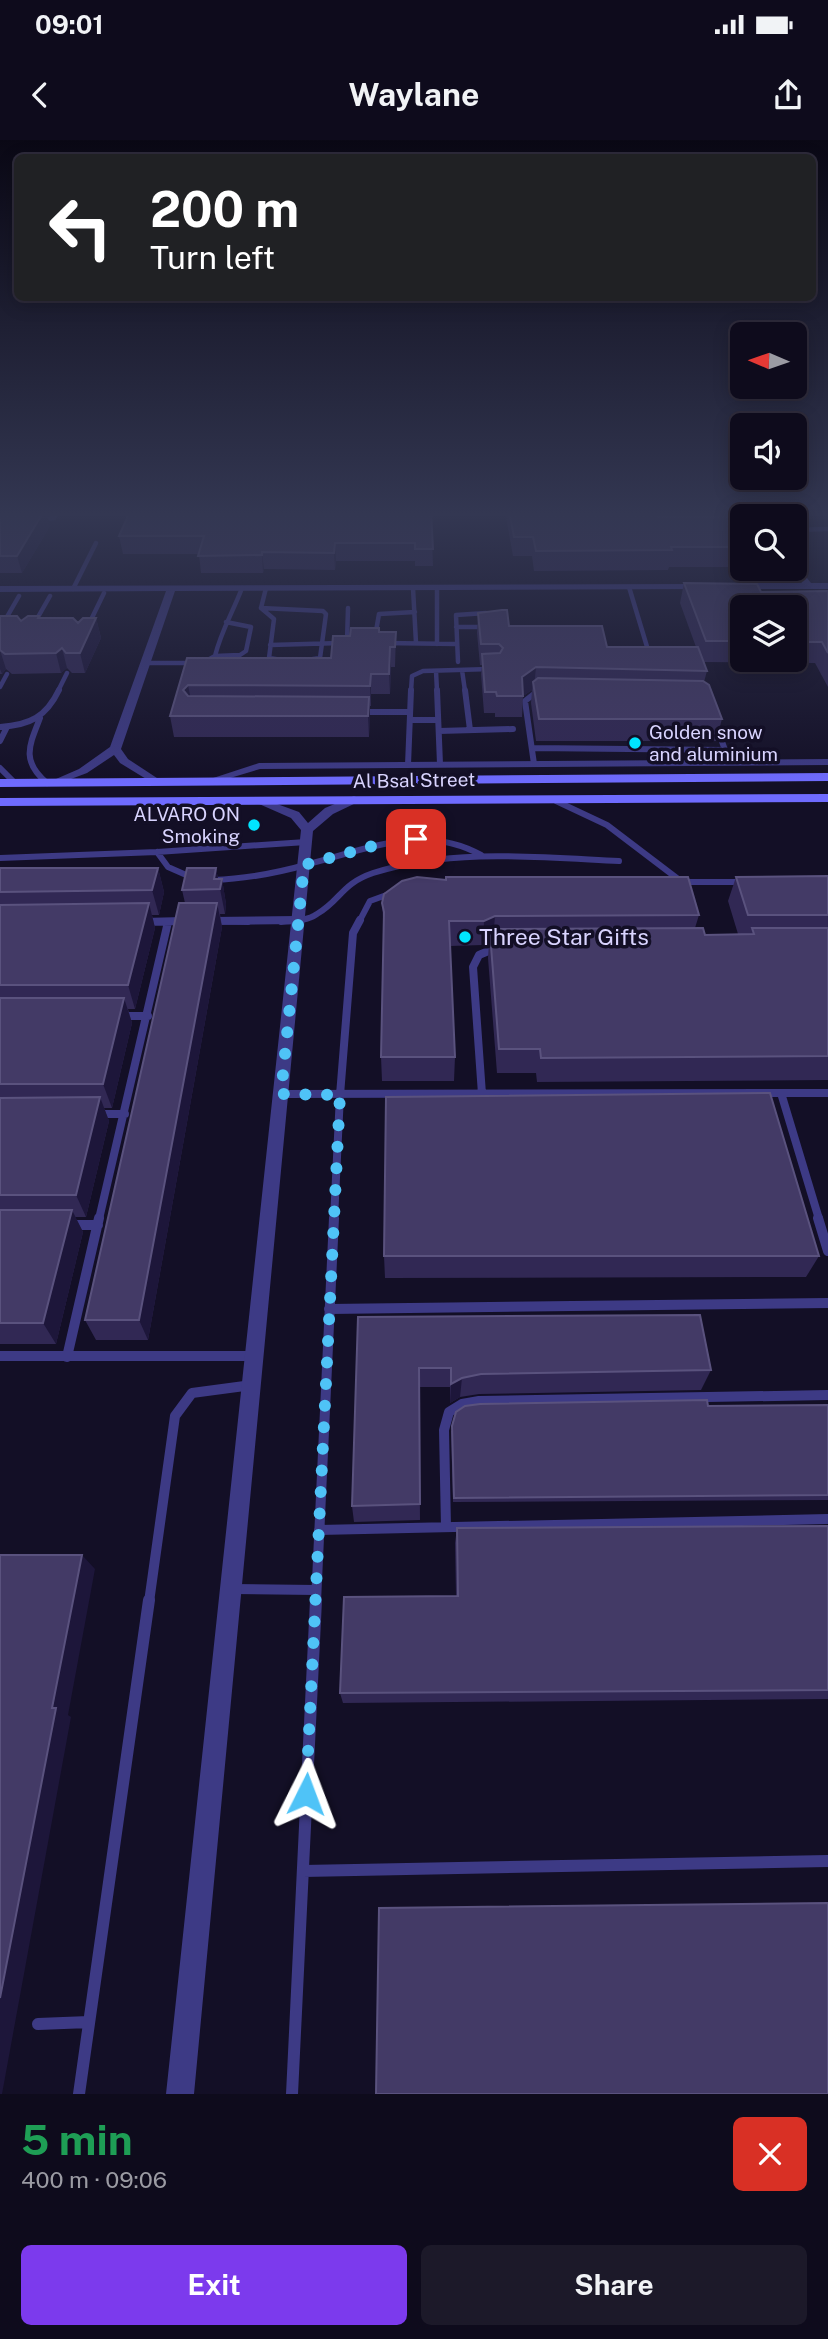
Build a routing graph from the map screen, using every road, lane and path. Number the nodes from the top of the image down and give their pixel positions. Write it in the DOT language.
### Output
graph roads {
  1 [pos="15,602"];
  2 [pos="46,602"];
  3 [pos="100,602"];
  4 [pos="166,602"];
  5 [pos="238,602"];
  6 [pos="263,602"];
  7 [pos="414,602"];
  8 [pos="437,602"];
  9 [pos="634,602"];
  10 [pos="261,608"];
  11 [pos="348,608"];
  12 [pos="415,612"];
  13 [pos="486,613"];
  14 [pos="15,622"];
  15 [pos="25,622"];
  16 [pos="35,622"];
  17 [pos="49,622"];
  18 [pos="76,622"];
  19 [pos="90,622"];
  20 [pos="226,622"];
  21 [pos="2,623"];
  22 [pos="456,627"];
  23 [pos="497,627"];
  24 [pos="0,629"];
  25 [pos="32,629"];
  26 [pos="86,630"];
  27 [pos="347,642"];
  28 [pos="355,642"];
  29 [pos="365,642"];
  30 [pos="375,643"];
  31 [pos="416,643"];
  32 [pos="322,644"];
  33 [pos="437,644"];
  34 [pos="457,644"];
  35 [pos="270,645"];
  36 [pos="648,650"];
  37 [pos="215,656"];
  38 [pos="458,662"];
  39 [pos="145,663"];
  40 [pos="497,669"];
  41 [pos="462,670"];
  42 [pos="436,671"];
  43 [pos="67,673"];
  44 [pos="7,674"];
  45 [pos="0,687"];
  46 [pos="548,694"];
  47 [pos="355,712"];
  48 [pos="410,712"];
  49 [pos="713,715"];
  50 [pos="40,719"];
  51 [pos="410,720"];
  52 [pos="438,720"];
  53 [pos="3,727"];
  54 [pos="513,729"];
  55 [pos="470,730"];
  56 [pos="439,731"];
  57 [pos="0,741"];
  58 [pos="532,748"];
  59 [pos="115,750"];
  60 [pos="725,750"];
  61 [pos="744,762"];
  62 [pos="828,762"];
  63 [pos="440,764"];
  64 [pos="534,764"];
  65 [pos="408,765"];
  66 [pos="0,768"];
  67 [pos="828,778"];
  68 [pos="210,781"];
  69 [pos="156,782"];
  70 [pos="0,783"];
  71 [pos="15,783"];
  72 [pos="51,783"];
  73 [pos="543,798"];
  74 [pos="828,798"];
  75 [pos="354,800"];
  76 [pos="258,801"];
  77 [pos="0,802"];
  78 [pos="307,836"];
  79 [pos="157,852"];
  80 [pos="481,855"];
  81 [pos="0,858"];
  82 [pos="619,861"];
  83 [pos="304,865"];
  84 [pos="669,882"];
  85 [pos="682,882"];
  86 [pos="748,882"];
  87 [pos="405,887"];
  88 [pos="194,921"];
  89 [pos="207,921"];
  90 [pos="299,921"];
  91 [pos="130,922"];
  92 [pos="168,922"];
  93 [pos="507,947"];
  94 [pos="111,1016"];
  95 [pos="148,1016"];
  96 [pos="781,1093"];
  97 [pos="828,1093"];
  98 [pos="281,1094"];
  99 [pos="482,1094"];
  100 [pos="340,1095"];
  101 [pos="83,1114"];
  102 [pos="125,1114"];
  103 [pos="61,1225"];
  104 [pos="98,1225"];
  105 [pos="828,1251"];
  106 [pos="828,1303"];
  107 [pos="330,1309"];
  108 [pos="0,1356"];
  109 [pos="255,1356"];
  110 [pos="67,1357"];
  111 [pos="252,1385"];
  112 [pos="828,1395"];
  113 [pos="828,1519"];
  114 [pos="446,1527"];
  115 [pos="319,1530"];
  116 [pos="233,1589"];
  117 [pos="316,1590"];
  118 [pos="828,1861"];
  119 [pos="303,1871"];
  120 [pos="89,2022"];
  121 [pos="38,2024"];
  122 [pos="79,2094"];
  123 [pos="180,2094"];
  124 [pos="292,2094"];
  1 -- 21 [label="lane"];
  2 -- 16 [label="lane"];
  3 -- 19 [label="lane"];
  4 -- 39 [label="street"];
  5 -- 20 [label="lane"];
  6 -- 10 [label="lane"];
  7 -- 12 [label="lane"];
  8 -- 33 [label="lane"];
  9 -- 36 [label="lane"];
  10 -- 32 [label="lane"];
  10 -- 35 [label="lane"];
  11 -- 27 [label="lane"];
  12 -- 30 [label="lane"];
  12 -- 31 [label="lane"];
  13 -- 22 [label="lane"];
  14 -- 21 [label="lane"];
  15 -- 16 [label="lane"];
  16 -- 17 [label="lane"];
  16 -- 25 [label="lane"];
  18 -- 19 [label="lane"];
  19 -- 26 [label="lane"];
  20 -- 37 [label="lane"];
  20 -- 37 [label="lane"];
  21 -- 24 [label="lane"];
  22 -- 23 [label="lane"];
  22 -- 34 [label="lane"];
  27 -- 28 [label="lane"];
  27 -- 32 [label="lane"];
  29 -- 30 [label="lane"];
  30 -- 31 [label="lane"];
  31 -- 33 [label="lane"];
  32 -- 35 [label="lane"];
  32 -- 35 [label="lane"];
  33 -- 34 [label="lane"];
  34 -- 38 [label="lane"];
  37 -- 39 [label="lane"];
  39 -- 59 [label="street"];
  40 -- 41 [label="lane"];
  41 -- 42 [label="lane"];
  41 -- 55 [label="lane"];
  42 -- 48 [label="lane"];
  42 -- 52 [label="lane"];
  43 -- 50 [label="lane"];
  44 -- 45 [label="lane"];
  46 -- 58 [label="lane"];
  47 -- 48 [label="lane"];
  48 -- 51 [label="lane"];
  49 -- 60 [label="lane"];
  50 -- 53 [label="lane"];
  50 -- 72 [label="lane"];
  51 -- 52 [label="lane"];
  51 -- 65 [label="lane"];
  52 -- 56 [label="lane"];
  53 -- 57 [label="lane"];
  54 -- 55 [label="lane"];
  55 -- 56 [label="lane"];
  56 -- 63 [label="lane"];
  58 -- 60 [label="lane"];
  58 -- 64 [label="lane"];
  59 -- 69 [label="street"];
  59 -- 72 [label="street"];
  60 -- 61 [label="lane"];
  61 -- 62 [label="street"];
  61 -- 64 [label="street"];
  63 -- 64 [label="street"];
  63 -- 65 [label="street"];
  65 -- 68 [label="street"];
  66 -- 71 [label="lane"];
  67 -- 68 [label="street, Al Bsal Street"];
  68 -- 69 [label="street, Al Bsal Street"];
  69 -- 72 [label="street, Al Bsal Street"];
  70 -- 71 [label="street, Al Bsal Street"];
  71 -- 72 [label="street, Al Bsal Street"];
  73 -- 74 [label="street, Al Bsal Street"];
  73 -- 75 [label="street, Al Bsal Street"];
  73 -- 85 [label="lane"];
  75 -- 76 [label="street, Al Bsal Street"];
  75 -- 78 [label="street"];
  76 -- 77 [label="street, Al Bsal Street"];
  76 -- 78 [label="street"];
  78 -- 79 [label="lane"];
  78 -- 83 [label="street"];
  79 -- 81 [label="lane"];
  79 -- 83 [label="lane"];
  80 -- 82 [label="lane"];
  80 -- 83 [label="lane"];
  80 -- 90 [label="lane"];
  83 -- 90 [label="street"];
  84 -- 85 [label="lane"];
  85 -- 86 [label="lane"];
  87 -- 100 [label="lane"];
  88 -- 92 [label="lane"];
  89 -- 90 [label="lane"];
  90 -- 98 [label="street"];
  91 -- 92 [label="lane"];
  92 -- 95 [label="lane"];
  93 -- 99 [label="lane"];
  94 -- 95 [label="lane"];
  95 -- 102 [label="lane"];
  96 -- 97 [label="lane"];
  96 -- 99 [label="lane"];
  96 -- 105 [label="lane"];
  98 -- 100 [label="lane"];
  98 -- 109 [label="street"];
  99 -- 100 [label="lane"];
  100 -- 107 [label="lane"];
  101 -- 102 [label="lane"];
  102 -- 104 [label="lane"];
  103 -- 104 [label="lane"];
  104 -- 110 [label="lane"];
  106 -- 107 [label="lane"];
  107 -- 115 [label="lane"];
  108 -- 110 [label="lane"];
  109 -- 110 [label="lane"];
  109 -- 111 [label="street"];
  111 -- 116 [label="street"];
  111 -- 120 [label="lane"];
  112 -- 114 [label="lane"];
  113 -- 114 [label="lane"];
  114 -- 115 [label="lane"];
  115 -- 117 [label="lane"];
  116 -- 117 [label="lane"];
  116 -- 123 [label="street"];
  117 -- 119 [label="lane"];
  118 -- 119 [label="lane"];
  119 -- 124 [label="lane"];
  120 -- 121 [label="lane"];
  120 -- 122 [label="lane"];
}
